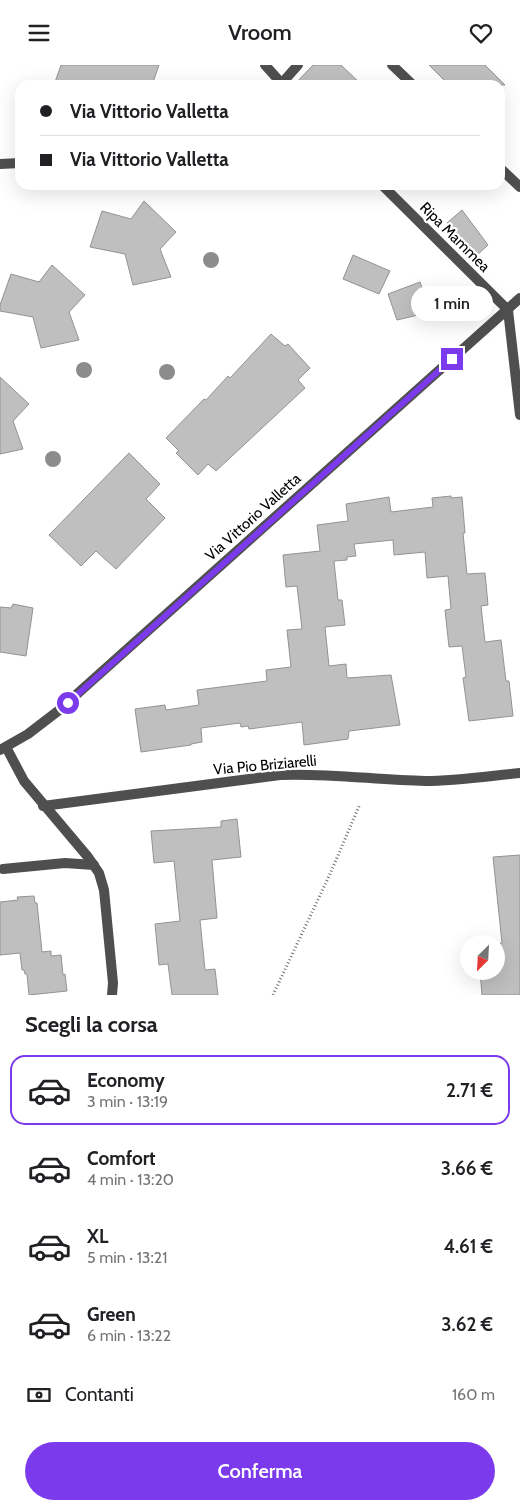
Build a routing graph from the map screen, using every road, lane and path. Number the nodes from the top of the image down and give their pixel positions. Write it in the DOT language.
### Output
graph roads {
  1 [pos="265,65"];
  2 [pos="298,65"];
  3 [pos="392,65"];
  4 [pos="278,80"];
  5 [pos="285,80"];
  6 [pos="408,80"];
  7 [pos="15,163"];
  8 [pos="0,164"];
  9 [pos="505,173"];
  10 [pos="520,187"];
  11 [pos="387,190"];
  12 [pos="520,298"];
  13 [pos="508,310"];
  14 [pos="520,415"];
  15 [pos="3,749"];
  16 [pos="520,773"];
  17 [pos="360,804"];
  18 [pos="43,806"];
  19 [pos="94,865"];
  20 [pos="3,869"];
  21 [pos="112,995"];
  22 [pos="273,995"];
  1 -- 4 [label="street"];
  2 -- 5 [label="street"];
  3 -- 6 [label="street"];
  7 -- 8 [label="street"];
  9 -- 10 [label="street"];
  11 -- 13 [label="street, Ripa Mammea"];
  12 -- 13 [label="street, Via Vittorio Valletta"];
  13 -- 14 [label="street"];
  13 -- 15 [label="street, Via Vittorio Valletta"];
  15 -- 18 [label="street"];
  16 -- 18 [label="street, Via Pio Briziarelli"];
  17 -- 22 [label="path"];
  18 -- 19 [label="street"];
  19 -- 20 [label="street"];
  19 -- 21 [label="street"];
}
